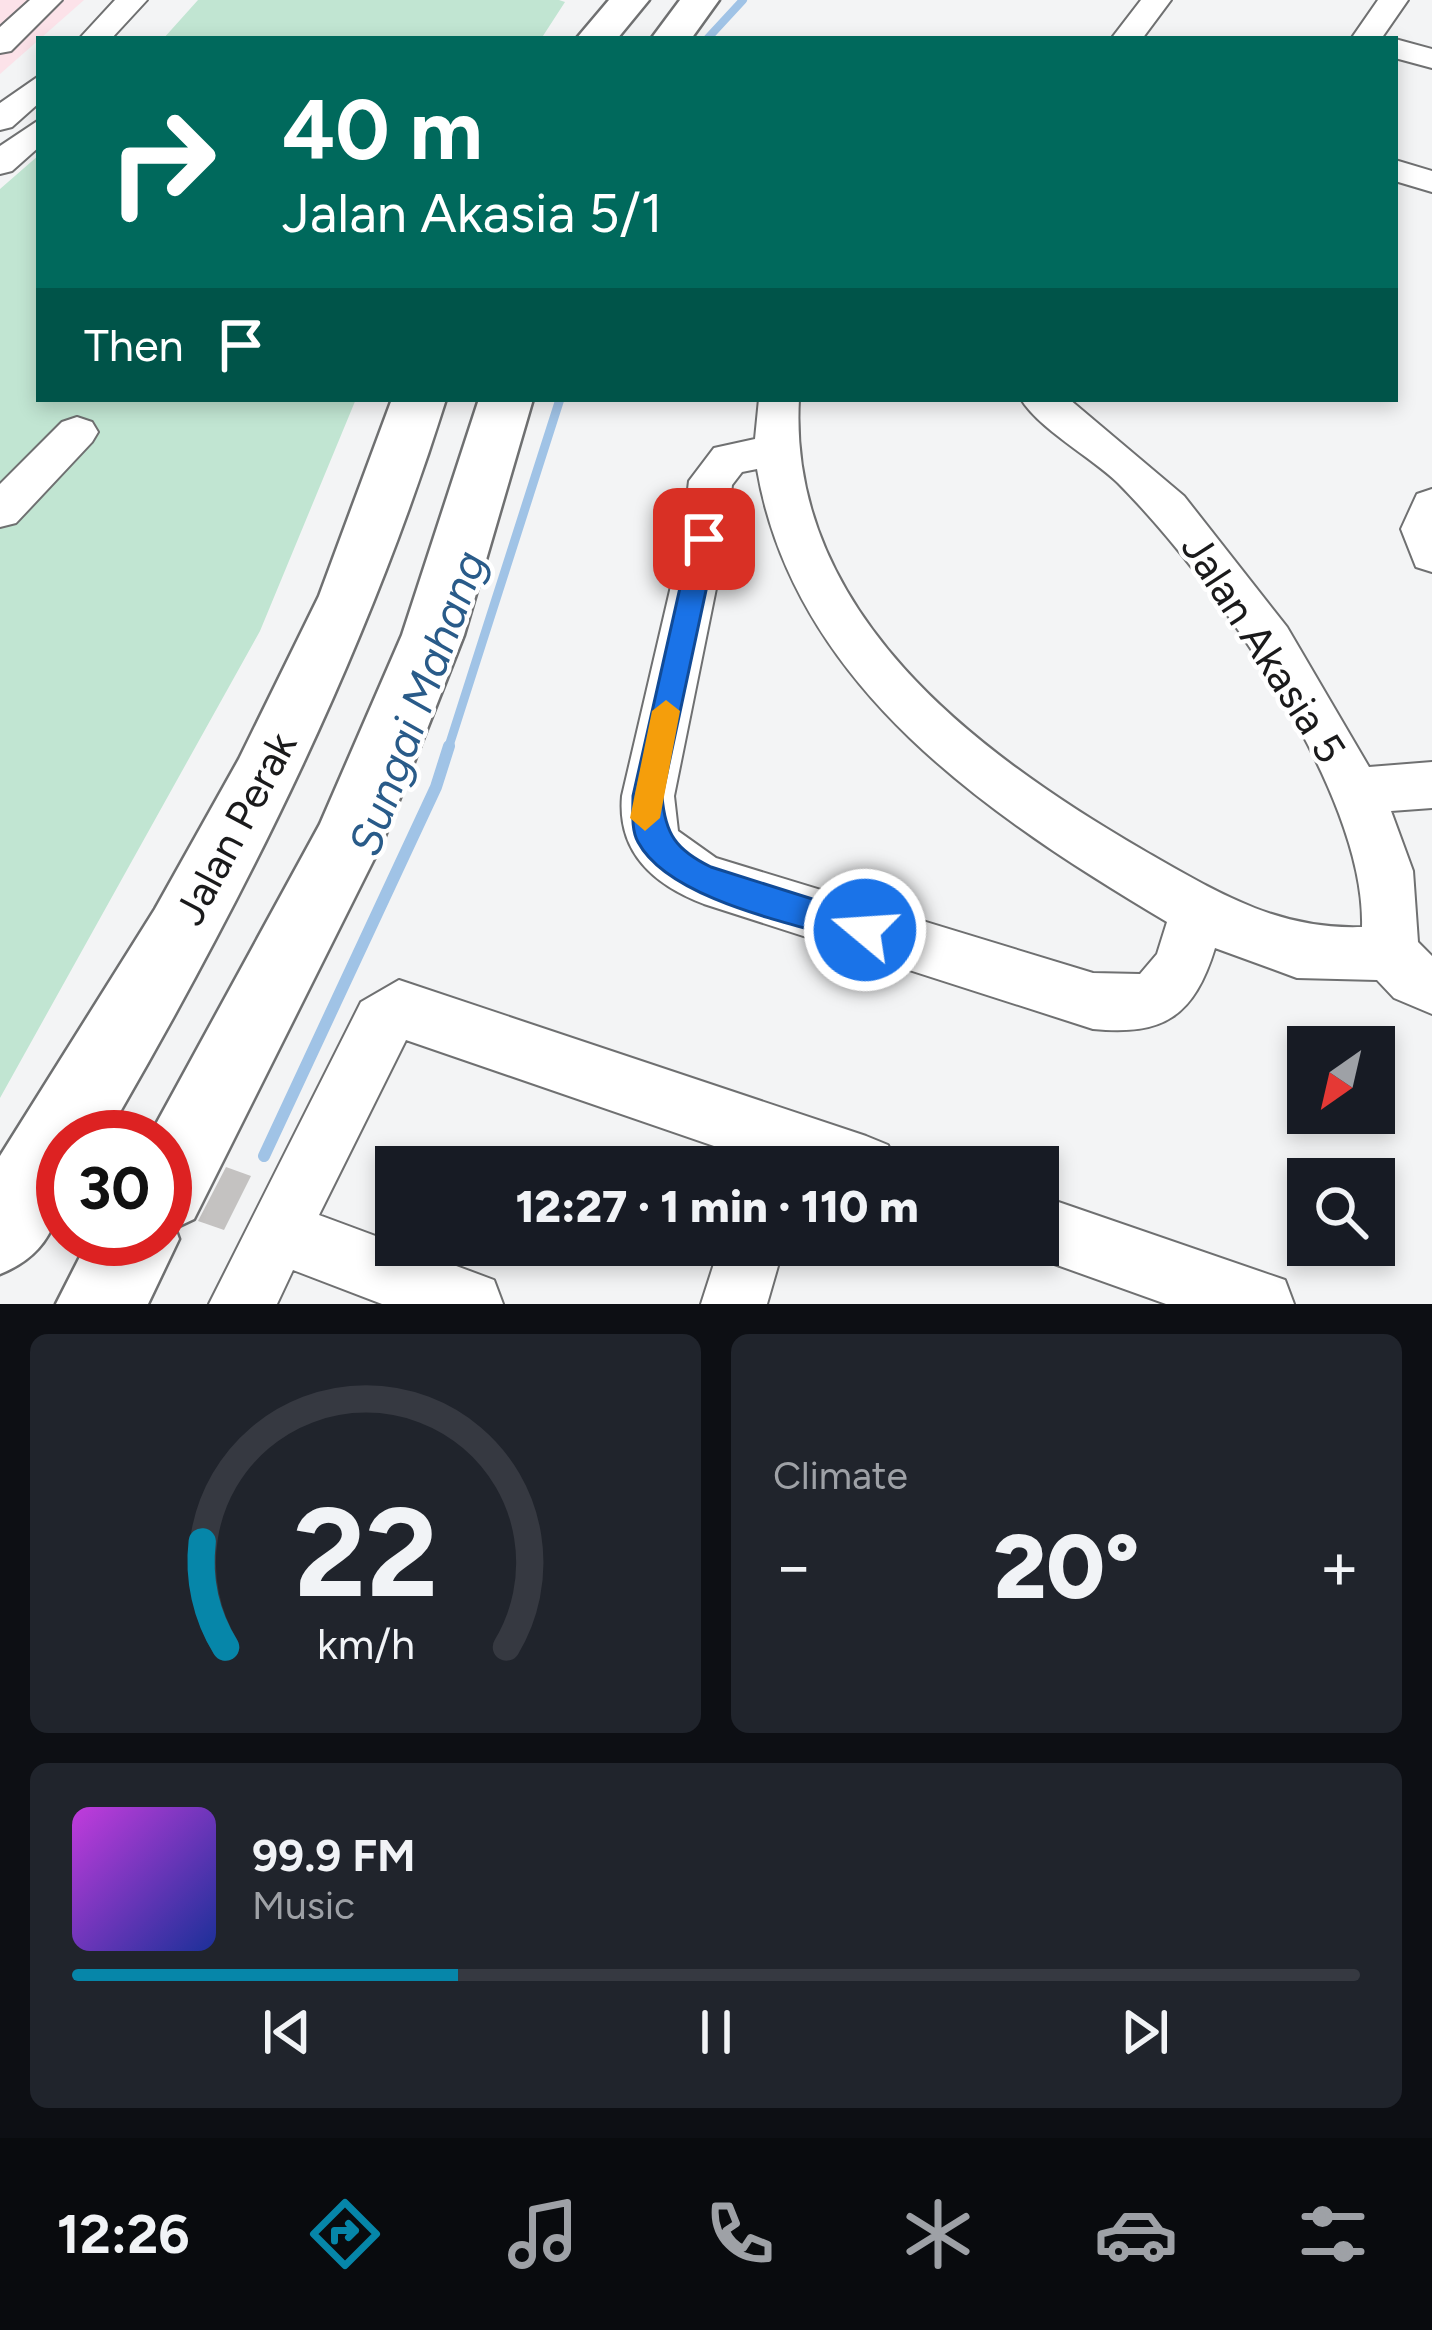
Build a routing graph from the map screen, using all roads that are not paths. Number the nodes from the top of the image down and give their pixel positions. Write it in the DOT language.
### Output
graph roads {
  1 [pos="47,0"];
  2 [pos="630,0"];
  3 [pos="700,0"];
  4 [pos="1156,0"];
  5 [pos="1393,0"];
  6 [pos="145,6"];
  7 [pos="99,36"];
  8 [pos="134,36"];
  9 [pos="599,36"];
  10 [pos="673,36"];
  11 [pos="1128,36"];
  12 [pos="1368,36"];
  13 [pos="0,44"];
  14 [pos="1398,49"];
  15 [pos="1432,59"];
  16 [pos="36,89"];
  17 [pos="0,120"];
  18 [pos="36,133"];
  19 [pos="0,164"];
  20 [pos="1398,171"];
  21 [pos="1432,182"];
  22 [pos="418,402"];
  23 [pos="505,402"];
  24 [pos="779,402"];
  25 [pos="1045,402"];
  26 [pos="77,432"];
  27 [pos="776,452"];
  28 [pos="1432,505"];
  29 [pos="0,511"];
  30 [pos="1432,555"];
  31 [pos="1432,785"];
  32 [pos="1356,791"];
  33 [pos="1198,911"];
  34 [pos="1417,987"];
  35 [pos="192,1139"];
  36 [pos="761,1146"];
  37 [pos="27,1153"];
  38 [pos="0,1232"];
  39 [pos="277,1232"];
  40 [pos="1059,1234"];
  41 [pos="122,1266"];
  42 [pos="746,1266"];
  43 [pos="100,1304"];
  44 [pos="242,1304"];
  45 [pos="470,1304"];
  46 [pos="734,1304"];
  47 [pos="1261,1304"];
  1 -- 13 [label="street"];
  2 -- 9 [label="main road"];
  3 -- 10 [label="main road"];
  4 -- 11 [label="street"];
  5 -- 12 [label="street"];
  6 -- 7 [label="street"];
  6 -- 8 [label="street"];
  14 -- 15 [label="street"];
  16 -- 17 [label="street"];
  18 -- 19 [label="street"];
  20 -- 21 [label="street"];
  22 -- 37 [label="main road, Jalan Perak"];
  23 -- 35 [label="main road"];
  24 -- 27 [label="street"];
  25 -- 32 [label="street, Jalan Akasia 5"];
  26 -- 29 [label="street"];
  27 -- 33 [label="street"];
  27 -- 33 [label="street"];
  28 -- 30 [label="street"];
  31 -- 32 [label="street"];
  32 -- 34 [label="street, Jalan Akasia 5"];
  33 -- 34 [label="street"];
  36 -- 39 [label="street"];
  37 -- 38 [label="main road, Jalan Perak"];
  39 -- 44 [label="street"];
  39 -- 45 [label="street"];
  40 -- 47 [label="street"];
  41 -- 43 [label="main road"];
  42 -- 46 [label="street"];
}
